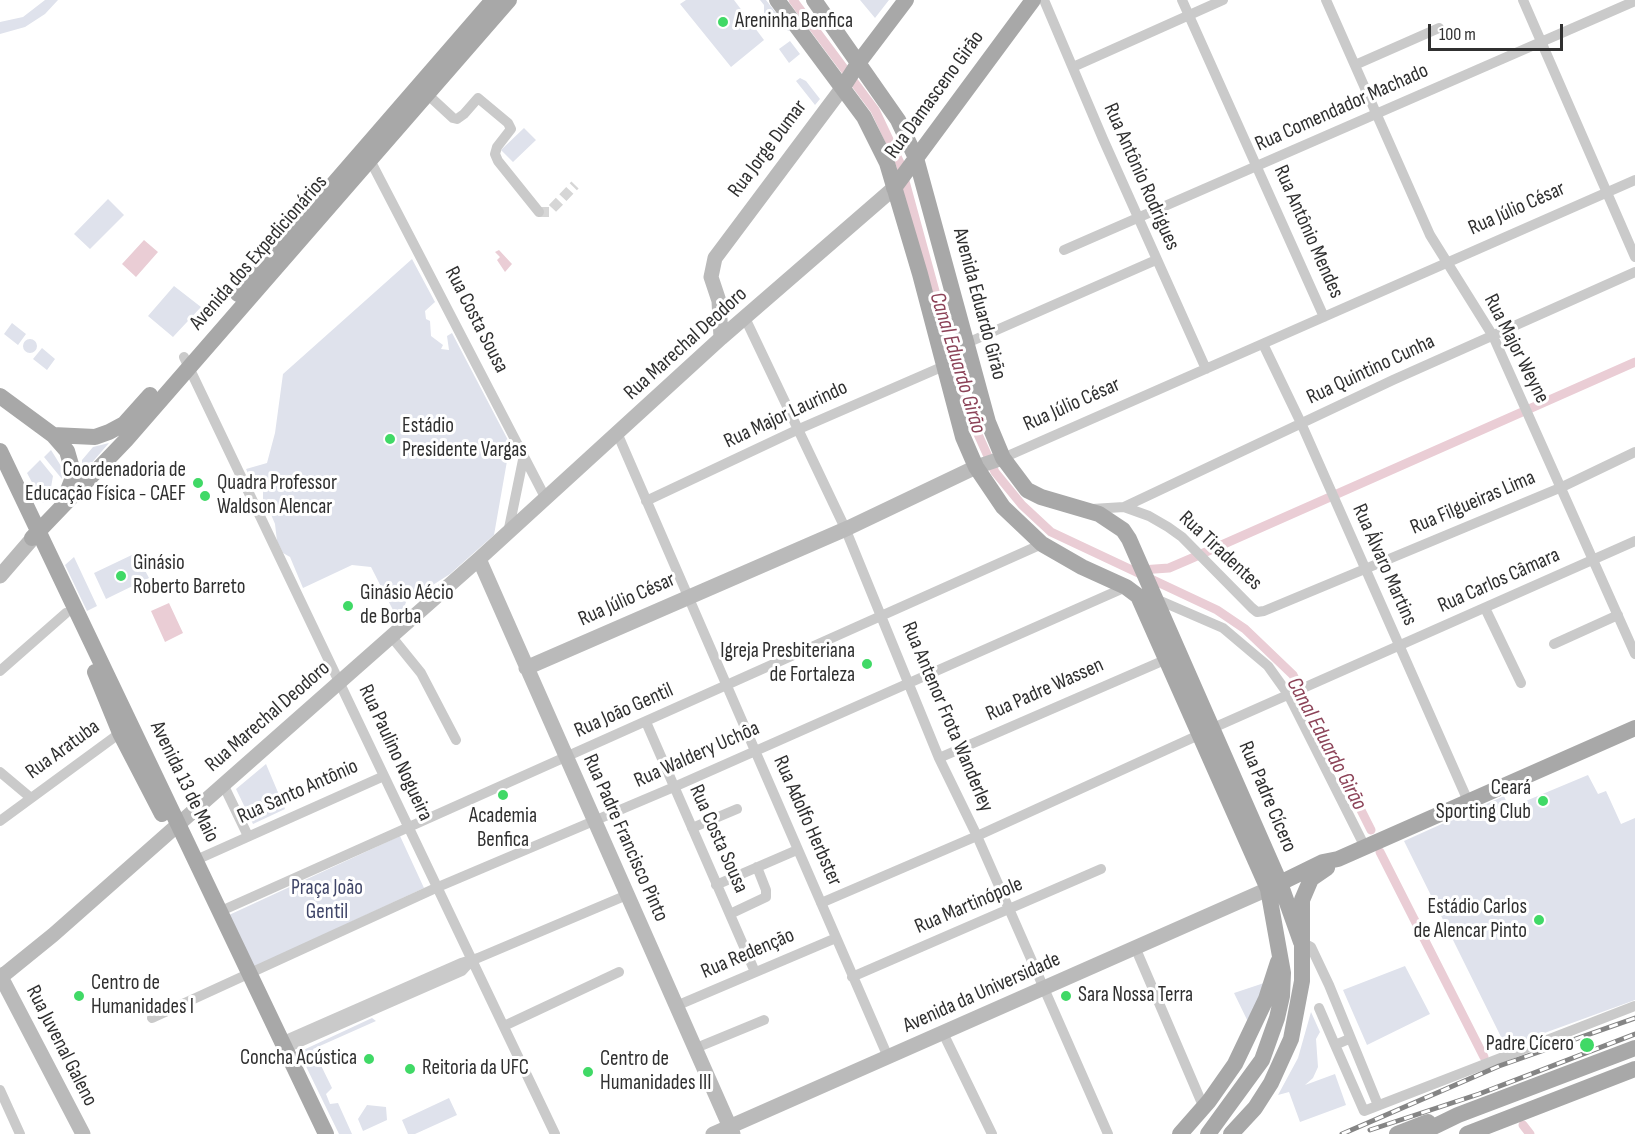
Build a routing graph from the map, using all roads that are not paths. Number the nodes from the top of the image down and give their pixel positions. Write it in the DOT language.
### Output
graph roads {
  1 [pos="493,0"];
  2 [pos="509,0"];
  3 [pos="777,0"];
  4 [pos="814,0"];
  5 [pos="906,0"];
  6 [pos="1033,0"];
  7 [pos="1044,0"];
  8 [pos="1182,0"];
  9 [pos="1223,0"];
  10 [pos="1326,0"];
  11 [pos="1523,0"];
  12 [pos="1635,1"];
  13 [pos="1189,15"];
  14 [pos="1439,28"];
  15 [pos="1541,42"];
  16 [pos="1355,65"];
  17 [pos="1073,67"];
  18 [pos="851,75"];
  19 [pos="427,94"];
  20 [pos="1377,113"];
  21 [pos="370,160"];
  22 [pos="1257,166"];
  23 [pos="905,173"];
  24 [pos="1635,180"];
  25 [pos="1607,192"];
  26 [pos="539,212"];
  27 [pos="1138,219"];
  28 [pos="1064,250"];
  29 [pos="1635,257"];
  30 [pos="1156,260"];
  31 [pos="1447,263"];
  32 [pos="1635,272"];
  33 [pos="719,301"];
  34 [pos="1324,316"];
  35 [pos="746,318"];
  36 [pos="1493,336"];
  37 [pos="721,338"];
  38 [pos="967,343"];
  39 [pos="1263,344"];
  40 [pos="187,362"];
  41 [pos="944,366"];
  42 [pos="1206,369"];
  43 [pos="0,396"];
  44 [pos="1301,423"];
  45 [pos="799,429"];
  46 [pos="53,435"];
  47 [pos="618,435"];
  48 [pos="0,451"];
  49 [pos="1635,452"];
  50 [pos="524,455"];
  51 [pos="1000,459"];
  52 [pos="978,466"];
  53 [pos="0,473"];
  54 [pos="1562,487"];
  55 [pos="546,499"];
  56 [pos="646,501"];
  57 [pos="1124,507"];
  58 [pos="1086,509"];
  59 [pos="58,512"];
  60 [pos="845,528"];
  61 [pos="508,534"];
  62 [pos="35,535"];
  63 [pos="1635,542"];
  64 [pos="1042,544"];
  65 [pos="479,559"];
  66 [pos="1593,560"];
  67 [pos="1143,568"];
  68 [pos="1365,569"];
  69 [pos="0,576"];
  70 [pos="1126,587"];
  71 [pos="1154,594"];
  72 [pos="688,597"];
  73 [pos="1485,608"];
  74 [pos="1257,612"];
  75 [pos="66,613"];
  76 [pos="1618,615"];
  77 [pos="882,616"];
  78 [pos="392,636"];
  79 [pos="1554,644"];
  80 [pos="1399,648"];
  81 [pos="1635,654"];
  82 [pos="1167,658"];
  83 [pos="526,668"];
  84 [pos="0,671"];
  85 [pos="340,682"];
  86 [pos="909,682"];
  87 [pos="1521,682"];
  88 [pos="727,686"];
  89 [pos="1290,694"];
  90 [pos="646,722"];
  91 [pos="1635,728"];
  92 [pos="1207,731"];
  93 [pos="120,733"];
  94 [pos="456,740"];
  95 [pos="755,751"];
  96 [pos="567,757"];
  97 [pos="939,758"];
  98 [pos="0,772"];
  99 [pos="384,776"];
  100 [pos="223,784"];
  101 [pos="674,787"];
  102 [pos="31,798"];
  103 [pos="1468,801"];
  104 [pos="737,808"];
  105 [pos="0,821"];
  106 [pos="595,822"];
  107 [pos="174,826"];
  108 [pos="409,828"];
  109 [pos="692,828"];
  110 [pos="248,836"];
  111 [pos="977,836"];
  112 [pos="1365,847"];
  113 [pos="797,850"];
  114 [pos="1338,859"];
  115 [pos="196,860"];
  116 [pos="757,867"];
  117 [pos="1101,869"];
  118 [pos="716,885"];
  119 [pos="1274,886"];
  120 [pos="438,887"];
  121 [pos="627,895"];
  122 [pos="822,903"];
  123 [pos="1009,910"];
  124 [pos="221,911"];
  125 [pos="729,914"];
  126 [pos="836,938"];
  127 [pos="1301,942"];
  128 [pos="1135,947"];
  129 [pos="1280,958"];
  130 [pos="473,960"];
  131 [pos="619,972"];
  132 [pos="755,972"];
  133 [pos="246,976"];
  134 [pos="0,977"];
  135 [pos="852,977"];
  136 [pos="1044,989"];
  137 [pos="676,1006"];
  138 [pos="1635,1006"];
  139 [pos="1319,1008"];
  140 [pos="152,1018"];
  141 [pos="764,1020"];
  142 [pos="504,1026"];
  143 [pos="943,1033"];
  144 [pos="1349,1039"];
  145 [pos="283,1045"];
  146 [pos="1335,1045"];
  147 [pos="696,1048"];
  148 [pos="1635,1048"];
  149 [pos="888,1057"];
  150 [pos="1635,1069"];
  151 [pos="0,1090"];
  152 [pos="1201,1101"];
  153 [pos="1378,1105"];
  154 [pos="1255,1108"];
  155 [pos="1458,1115"];
  156 [pos="732,1130"];
  157 [pos="20,1134"];
  158 [pos="83,1134"];
  159 [pos="316,1134"];
  160 [pos="326,1134"];
  161 [pos="555,1134"];
  162 [pos="713,1134"];
  163 [pos="992,1134"];
  164 [pos="1108,1134"];
  165 [pos="1180,1134"];
  166 [pos="1208,1134"];
  167 [pos="1231,1134"];
  168 [pos="1242,1134"];
  169 [pos="1397,1134"];
  170 [pos="1419,1134"];
  171 [pos="1467,1134"];
  1 -- 40 [label="main road, Avenida dos Expedicionários"];
  2 -- 19 [label="main road, Avenida dos Expedicionários"];
  3 -- 18 [label="main road, Avenida Eduardo Girão"];
  4 -- 18 [label="main road, Avenida Eduardo Girão"];
  5 -- 18 [label="main road, Rua Jorge Dumar"];
  6 -- 23 [label="main road, Rua Damasceno Girão"];
  7 -- 17 [label="street, Rua Antônio Rodrigues"];
  8 -- 13 [label="street, Rua Antônio Mendes"];
  9 -- 13 [label="street"];
  10 -- 16 [label="street, Rua Major Weyne"];
  11 -- 15 [label="street"];
  12 -- 15 [label="street, Rua Comendador Machado"];
  13 -- 17 [label="street"];
  13 -- 22 [label="street, Rua Antônio Mendes"];
  14 -- 16 [label="street"];
  15 -- 20 [label="street, Rua Comendador Machado"];
  15 -- 25 [label="street"];
  16 -- 20 [label="street, Rua Major Weyne"];
  17 -- 27 [label="street, Rua Antônio Rodrigues"];
  18 -- 23 [label="main road, Avenida Eduardo Girão"];
  18 -- 23 [label="main road, Avenida Eduardo Girão"];
  18 -- 33 [label="street, Rua Jorge Dumar"];
  19 -- 21 [label="main road, Avenida dos Expedicionários"];
  19 -- 26 [label="street"];
  20 -- 22 [label="street, Rua Comendador Machado"];
  20 -- 31 [label="street, Rua Major Weyne"];
  21 -- 40 [label="main road, Avenida dos Expedicionários"];
  21 -- 50 [label="street, Rua Costa Sousa"];
  22 -- 27 [label="street, Rua Comendador Machado"];
  22 -- 34 [label="street, Rua Antônio Mendes"];
  23 -- 35 [label="street, Rua Marechal Deodoro"];
  23 -- 38 [label="main road, Avenida Eduardo Girão"];
  23 -- 41 [label="main road, Avenida Eduardo Girão"];
  24 -- 25 [label="street, Rua Júlio César"];
  25 -- 29 [label="street"];
  25 -- 31 [label="street, Rua Júlio César"];
  27 -- 28 [label="street, Rua Comendador Machado"];
  27 -- 30 [label="street, Rua Antônio Rodrigues"];
  30 -- 38 [label="street"];
  30 -- 42 [label="street, Rua Antônio Rodrigues"];
  31 -- 34 [label="street, Rua Júlio César"];
  31 -- 36 [label="street, Rua Major Weyne"];
  32 -- 36 [label="street, Rua Quintino Cunha"];
  33 -- 35 [label="street"];
  33 -- 37 [label="street, Rua Jorge Dumar"];
  34 -- 39 [label="street, Rua Júlio César"];
  35 -- 37 [label="street, Rua Marechal Deodoro"];
  35 -- 45 [label="street, Rua Antenor Frota Wanderley"];
  36 -- 44 [label="street, Rua Quintino Cunha"];
  36 -- 54 [label="street, Rua Major Weyne"];
  37 -- 47 [label="street, Rua Marechal Deodoro"];
  38 -- 51 [label="main road, Avenida Eduardo Girão"];
  39 -- 42 [label="street, Rua Júlio César"];
  39 -- 44 [label="street, Rua Álvaro Martins"];
  40 -- 46 [label="main road, Avenida dos Expedicionários"];
  40 -- 59 [label="main road, Avenida dos Expedicionários"];
  40 -- 85 [label="street, Rua Paulino Nogueira"];
  41 -- 45 [label="street, Rua Major Laurindo"];
  41 -- 52 [label="main road, Avenida Eduardo Girão"];
  42 -- 51 [label="street, Rua Júlio César"];
  43 -- 46 [label="main road"];
  44 -- 57 [label="street, Rua Quintino Cunha"];
  44 -- 68 [label="street, Rua Álvaro Martins"];
  45 -- 56 [label="street, Rua Major Laurindo"];
  45 -- 60 [label="street, Rua Antenor Frota Wanderley"];
  46 -- 59 [label="main road"];
  47 -- 55 [label="street, Rua Marechal Deodoro"];
  47 -- 56 [label="street, Rua Adolfo Herbster"];
  48 -- 62 [label="main road, Avenida 13 de Maio"];
  49 -- 54 [label="street, Rua Filgueiras Lima"];
  50 -- 55 [label="street, Rua Costa Sousa"];
  50 -- 61 [label="street"];
  51 -- 52 [label="street, Rua Júlio César"];
  51 -- 58 [label="main road, Avenida Eduardo Girão"];
  52 -- 60 [label="street, Rua Júlio César"];
  52 -- 64 [label="main road, Avenida Eduardo Girão"];
  53 -- 62 [label="main road, Avenida 13 de Maio"];
  54 -- 66 [label="street, Rua Major Weyne"];
  54 -- 68 [label="street, Rua Filgueiras Lima"];
  55 -- 61 [label="street, Rua Marechal Deodoro"];
  56 -- 72 [label="street, Rua Adolfo Herbster"];
  57 -- 58 [label="street, Rua Tiradentes"];
  57 -- 74 [label="street, Rua Tiradentes"];
  58 -- 67 [label="main road, Avenida Eduardo Girão"];
  59 -- 62 [label="main road, Avenida dos Expedicionários"];
  60 -- 72 [label="street, Rua Júlio César"];
  60 -- 77 [label="street, Rua Antenor Frota Wanderley"];
  61 -- 65 [label="street, Rua Marechal Deodoro"];
  62 -- 69 [label="street"];
  62 -- 75 [label="main road, Avenida 13 de Maio"];
  62 -- 107 [label="main road, Avenida 13 de Maio"];
  63 -- 66 [label="street, Rua Carlos Câmara"];
  64 -- 70 [label="main road, Avenida Eduardo Girão"];
  64 -- 77 [label="street, Rua João Gentil"];
  65 -- 78 [label="street, Rua Marechal Deodoro"];
  65 -- 83 [label="street, Rua Padre Francisco Pinto"];
  66 -- 73 [label="street, Rua Carlos Câmara"];
  66 -- 76 [label="street, Rua Major Weyne"];
  67 -- 71 [label="main road, Rua Padre Cícero"];
  68 -- 74 [label="street, Rua Filgueiras Lima"];
  68 -- 80 [label="street, Rua Álvaro Martins"];
  70 -- 82 [label="main road, Rua Padre Cícero"];
  70 -- 86 [label="street, Rua Waldery Uchôa"];
  71 -- 89 [label="street"];
  71 -- 92 [label="main road, Rua Padre Cícero"];
  72 -- 83 [label="street, Rua Júlio César"];
  72 -- 88 [label="street, Rua Adolfo Herbster"];
  73 -- 80 [label="street, Rua Carlos Câmara"];
  73 -- 87 [label="street"];
  75 -- 84 [label="street"];
  75 -- 93 [label="main road, Avenida 13 de Maio"];
  76 -- 79 [label="street"];
  76 -- 81 [label="street, Rua Major Weyne"];
  77 -- 86 [label="street, Rua Antenor Frota Wanderley"];
  77 -- 88 [label="street, Rua João Gentil"];
  78 -- 85 [label="street, Rua Marechal Deodoro"];
  78 -- 94 [label="street"];
  80 -- 89 [label="street, Rua Carlos Câmara"];
  80 -- 103 [label="street, Rua Álvaro Martins"];
  82 -- 92 [label="main road, Rua Padre Cícero"];
  82 -- 97 [label="street, Rua Padre Wassen"];
  83 -- 96 [label="street, Rua Padre Francisco Pinto"];
  85 -- 99 [label="street, Rua Paulino Nogueira"];
  85 -- 100 [label="street, Rua Marechal Deodoro"];
  86 -- 95 [label="street, Rua Waldery Uchôa"];
  86 -- 97 [label="street, Rua Antenor Frota Wanderley"];
  88 -- 90 [label="street, Rua João Gentil"];
  88 -- 95 [label="street, Rua Adolfo Herbster"];
  89 -- 92 [label="street, Rua Carlos Câmara"];
  89 -- 112 [label="street"];
  90 -- 96 [label="street, Rua João Gentil"];
  90 -- 101 [label="street, Rua Costa Sousa"];
  91 -- 103 [label="main road"];
  92 -- 111 [label="street, Rua Carlos Câmara"];
  92 -- 119 [label="main road, Rua Padre Cícero"];
  93 -- 102 [label="street, Rua Aratuba"];
  93 -- 107 [label="main road, Avenida 13 de Maio"];
  95 -- 101 [label="street, Rua Waldery Uchôa"];
  95 -- 113 [label="street, Rua Adolfo Herbster"];
  96 -- 106 [label="street, Rua Padre Francisco Pinto"];
  96 -- 108 [label="street, Rua João Gentil"];
  97 -- 111 [label="street, Rua Antenor Frota Wanderley"];
  98 -- 102 [label="street"];
  99 -- 108 [label="street, Rua Paulino Nogueira"];
  99 -- 110 [label="street, Rua Santo Antônio"];
  100 -- 107 [label="street, Rua Marechal Deodoro"];
  100 -- 110 [label="street"];
  101 -- 106 [label="street, Rua Waldery Uchôa"];
  101 -- 109 [label="street, Rua Costa Sousa"];
  102 -- 105 [label="street, Rua Aratuba"];
  103 -- 112 [label="main road"];
  104 -- 109 [label="street"];
  106 -- 120 [label="street, Rua Waldery Uchôa"];
  106 -- 121 [label="street, Rua Padre Francisco Pinto"];
  107 -- 115 [label="main road, Avenida 13 de Maio"];
  107 -- 133 [label="main road, Avenida 13 de Maio"];
  107 -- 134 [label="street, Rua Marechal Deodoro"];
  108 -- 120 [label="street, Rua Paulino Nogueira"];
  108 -- 124 [label="street, Rua João Gentil"];
  109 -- 118 [label="street, Rua Costa Sousa"];
  110 -- 115 [label="street, Rua Santo Antônio"];
  111 -- 122 [label="street, Rua Carlos Câmara"];
  111 -- 123 [label="street, Rua Antenor Frota Wanderley"];
  112 -- 114 [label="main road"];
  113 -- 116 [label="street"];
  113 -- 122 [label="street, Rua Adolfo Herbster"];
  114 -- 119 [label="main road"];
  114 -- 127 [label="main road"];
  115 -- 124 [label="main road, Avenida 13 de Maio"];
  116 -- 118 [label="street"];
  116 -- 125 [label="street"];
  117 -- 123 [label="street, Rua Martinópole"];
  118 -- 125 [label="street, Rua Costa Sousa"];
  119 -- 127 [label="main road, Rua Padre Cícero"];
  119 -- 128 [label="street, Avenida da Universidade"];
  119 -- 129 [label="main road, Rua Padre Cícero"];
  120 -- 130 [label="street, Rua Paulino Nogueira"];
  120 -- 133 [label="street, Rua Waldery Uchôa"];
  121 -- 130 [label="street"];
  121 -- 137 [label="street, Rua Padre Francisco Pinto"];
  122 -- 126 [label="street, Rua Adolfo Herbster"];
  123 -- 135 [label="street, Rua Martinópole"];
  123 -- 136 [label="street, Rua Antenor Frota Wanderley"];
  124 -- 133 [label="main road, Avenida 13 de Maio"];
  125 -- 132 [label="street, Rua Costa Sousa"];
  126 -- 132 [label="street, Rua Redenção"];
  126 -- 135 [label="street, Rua Adolfo Herbster"];
  127 -- 144 [label="street, Rua Padre Cícero"];
  127 -- 154 [label="main road"];
  128 -- 136 [label="street, Avenida da Universidade"];
  128 -- 152 [label="street"];
  129 -- 165 [label="main road"];
  129 -- 166 [label="main road, Rua Padre Cícero"];
  130 -- 142 [label="street, Rua Paulino Nogueira"];
  130 -- 145 [label="street"];
  131 -- 142 [label="street"];
  132 -- 137 [label="street, Rua Redenção"];
  133 -- 140 [label="street, Rua Waldery Uchôa"];
  133 -- 145 [label="main road, Avenida 13 de Maio"];
  133 -- 159 [label="main road, Avenida 13 de Maio"];
  134 -- 158 [label="street, Rua Juvenal Galeno"];
  135 -- 149 [label="street, Rua Adolfo Herbster"];
  136 -- 143 [label="street, Avenida da Universidade"];
  136 -- 164 [label="street, Rua Antenor Frota Wanderley"];
  137 -- 147 [label="street, Rua Padre Francisco Pinto"];
  138 -- 153 [label="street"];
  139 -- 146 [label="street"];
  141 -- 147 [label="street"];
  142 -- 161 [label="street, Rua Paulino Nogueira"];
  143 -- 149 [label="street, Avenida da Universidade"];
  143 -- 163 [label="street"];
  144 -- 146 [label="street"];
  144 -- 153 [label="street, Rua Padre Cícero"];
  145 -- 160 [label="main road, Avenida 13 de Maio"];
  146 -- 153 [label="street"];
  147 -- 156 [label="street, Rua Padre Francisco Pinto"];
  148 -- 155 [label="main road"];
  149 -- 156 [label="street, Avenida da Universidade"];
  150 -- 171 [label="main road"];
  151 -- 157 [label="street"];
  154 -- 167 [label="main road"];
  154 -- 168 [label="main road"];
  155 -- 169 [label="main road"];
  155 -- 170 [label="main road"];
  156 -- 162 [label="street, Avenida da Universidade"];
}
